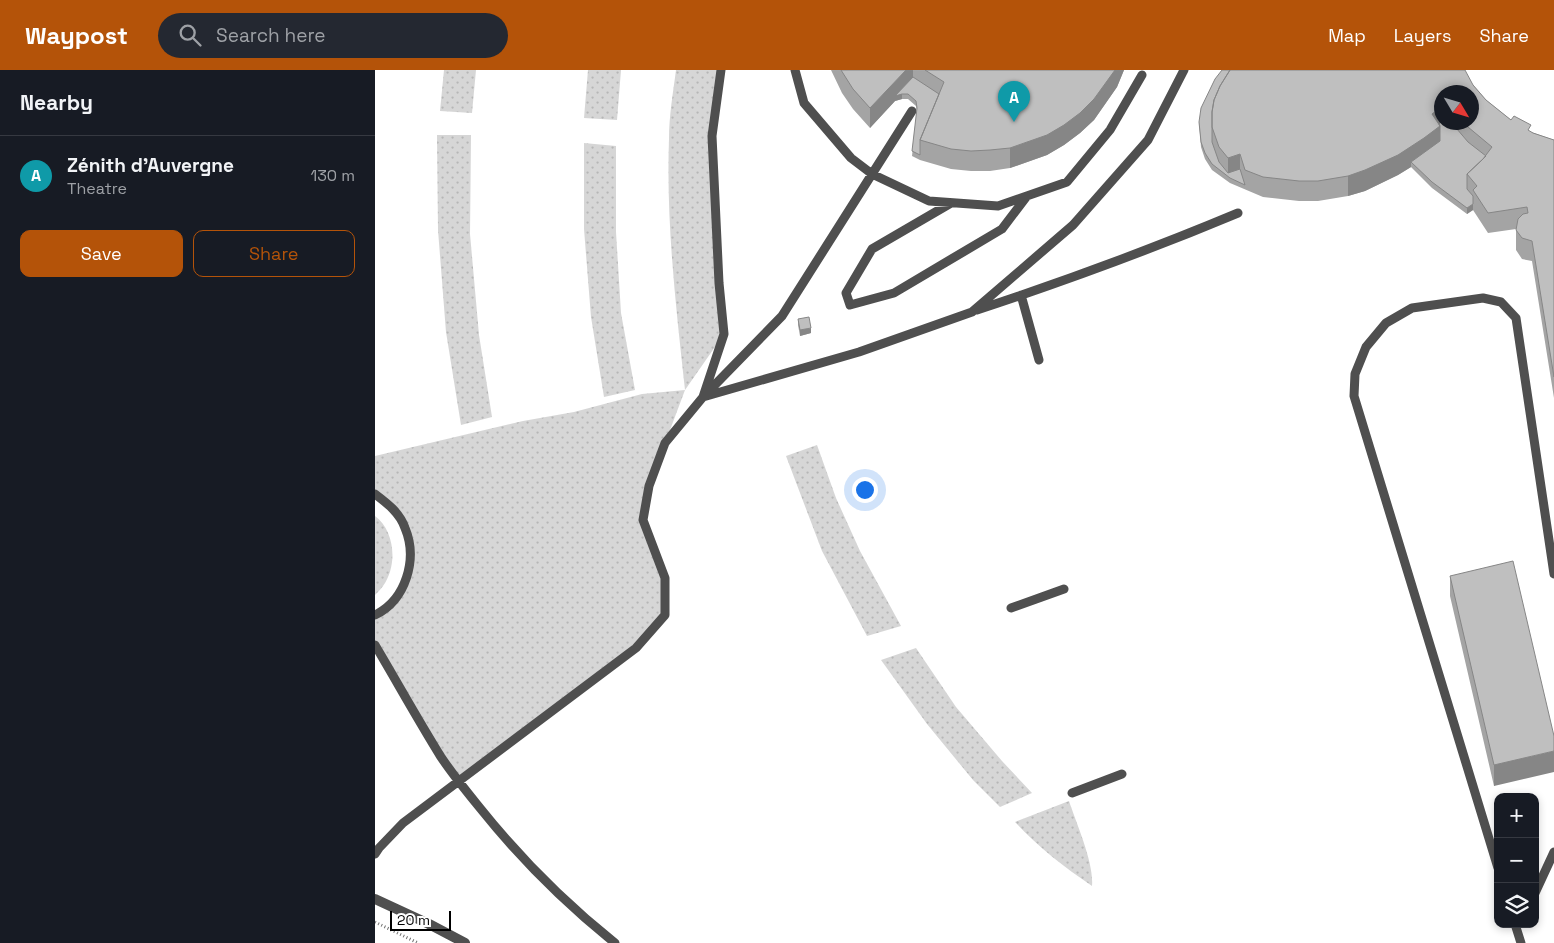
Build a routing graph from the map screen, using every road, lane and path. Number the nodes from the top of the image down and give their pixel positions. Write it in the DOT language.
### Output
graph roads {
  1 [pos="721,70"];
  2 [pos="795,70"];
  3 [pos="1184,70"];
  4 [pos="1142,75"];
  5 [pos="911,111"];
  6 [pos="872,174"];
  7 [pos="1028,196"];
  8 [pos="951,203"];
  9 [pos="1238,213"];
  10 [pos="1021,296"];
  11 [pos="971,312"];
  12 [pos="1039,360"];
  13 [pos="703,397"];
  14 [pos="375,494"];
  15 [pos="1554,574"];
  16 [pos="1064,589"];
  17 [pos="1011,608"];
  18 [pos="375,615"];
  19 [pos="375,645"];
  20 [pos="1121,774"];
  21 [pos="459,782"];
  22 [pos="1072,792"];
  23 [pos="1554,852"];
  24 [pos="375,854"];
  25 [pos="1494,855"];
  26 [pos="1539,884"];
  27 [pos="375,899"];
  28 [pos="375,922"];
  29 [pos="1518,928"];
  30 [pos="418,943"];
  31 [pos="465,943"];
  32 [pos="615,943"];
  33 [pos="1521,943"];
  1 -- 13 [label="lane"];
  2 -- 6 [label="lane"];
  3 -- 11 [label="lane"];
  4 -- 7 [label="lane"];
  5 -- 6 [label="lane"];
  6 -- 8 [label="lane"];
  6 -- 13 [label="lane"];
  7 -- 8 [label="lane"];
  7 -- 8 [label="lane"];
  9 -- 10 [label="lane"];
  10 -- 11 [label="lane"];
  10 -- 12 [label="lane"];
  11 -- 13 [label="lane"];
  13 -- 21 [label="lane"];
  14 -- 18 [label="lane"];
  15 -- 25 [label="lane"];
  16 -- 17 [label="lane"];
  19 -- 21 [label="lane"];
  20 -- 22 [label="lane"];
  21 -- 24 [label="lane"];
  21 -- 32 [label="lane"];
  23 -- 26 [label="lane"];
  27 -- 31 [label="street"];
  28 -- 30 [label="path"];
  29 -- 33 [label="lane"];
}
